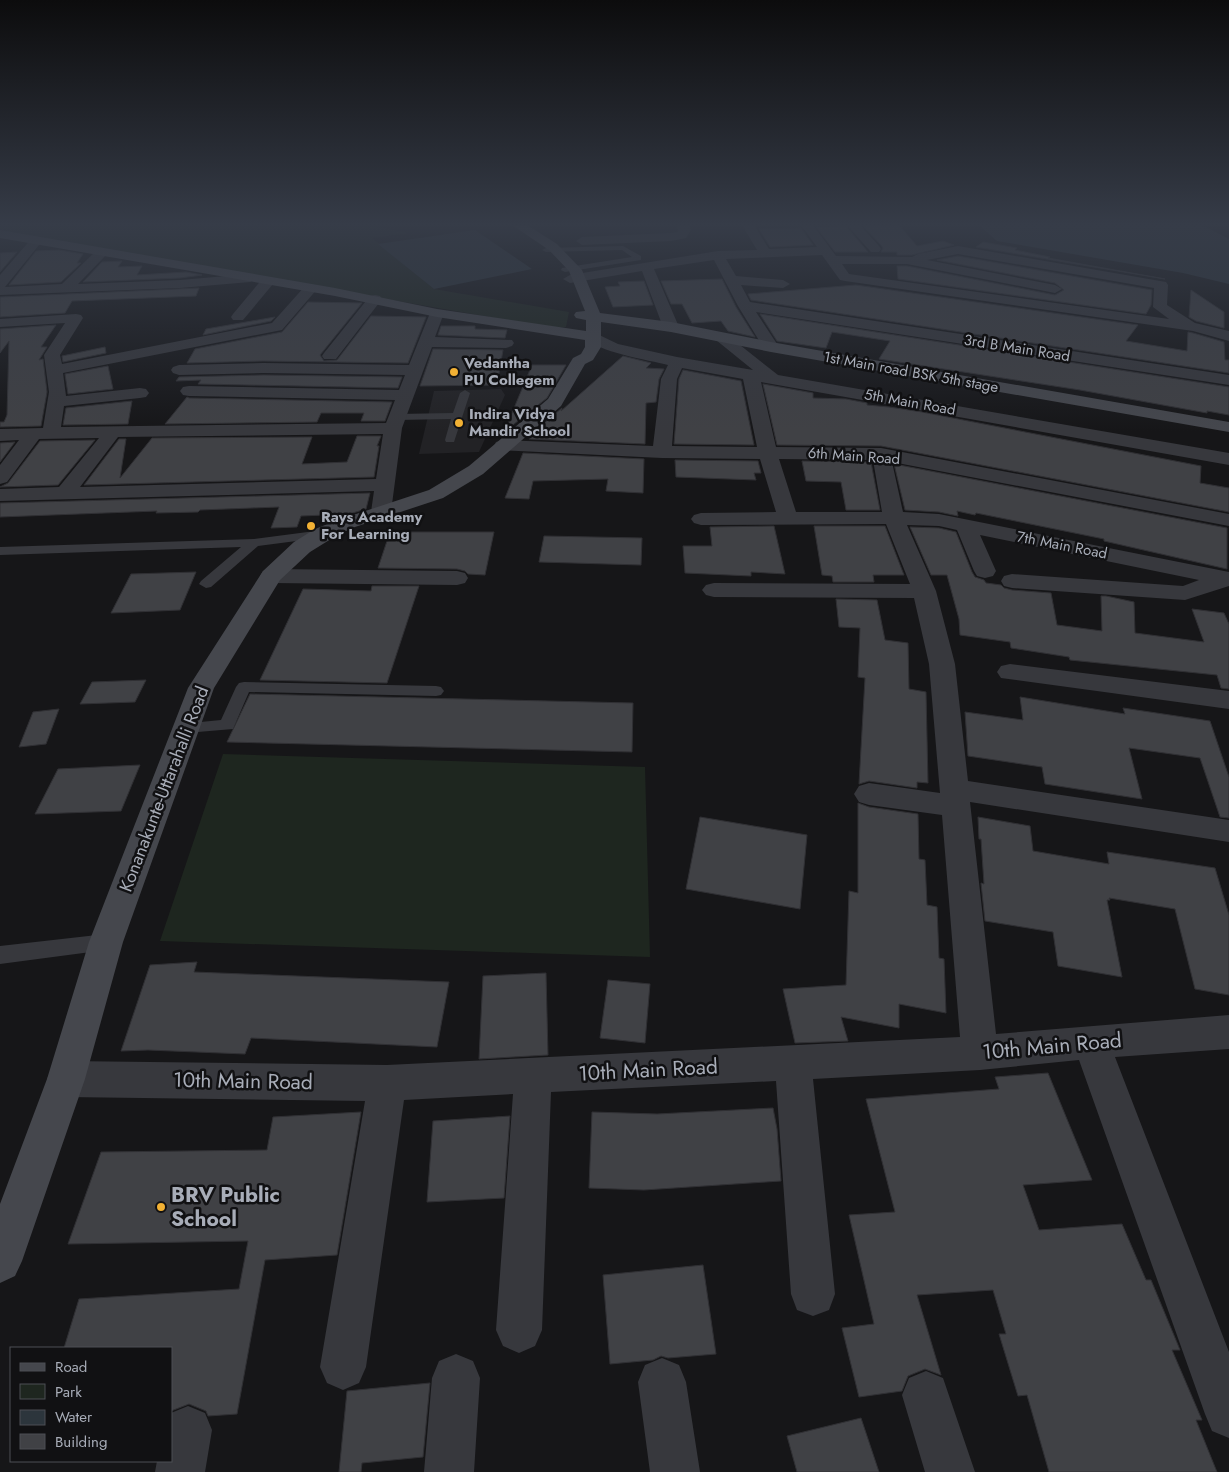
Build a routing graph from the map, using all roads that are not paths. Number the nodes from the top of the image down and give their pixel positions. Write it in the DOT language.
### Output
graph roads {
  1 [pos="257,294"];
  2 [pos="306,294"];
  3 [pos="341,294"];
  4 [pos="579,294"];
  5 [pos="657,294"];
  6 [pos="739,294"];
  7 [pos="962,294"];
  8 [pos="1159,294"];
  9 [pos="375,300"];
  10 [pos="816,302"];
  11 [pos="745,306"];
  12 [pos="437,313"];
  13 [pos="238,316"];
  14 [pos="587,316"];
  15 [pos="825,318"];
  16 [pos="0,323"];
  17 [pos="277,327"];
  18 [pos="671,327"];
  19 [pos="1194,327"];
  20 [pos="1229,336"];
  21 [pos="721,337"];
  22 [pos="268,341"];
  23 [pos="426,342"];
  24 [pos="506,343"];
  25 [pos="585,344"];
  26 [pos="771,347"];
  27 [pos="330,356"];
  28 [pos="677,362"];
  29 [pos="56,370"];
  30 [pos="179,370"];
  31 [pos="415,370"];
  32 [pos="751,375"];
  33 [pos="773,379"];
  34 [pos="1229,380"];
  35 [pos="189,391"];
  36 [pos="140,393"];
  37 [pos="322,393"];
  38 [pos="465,393"];
  39 [pos="406,395"];
  40 [pos="56,402"];
  41 [pos="457,416"];
  42 [pos="395,423"];
  43 [pos="1229,427"];
  44 [pos="314,429"];
  45 [pos="0,432"];
  46 [pos="113,432"];
  47 [pos="42,433"];
  48 [pos="450,440"];
  49 [pos="503,446"];
  50 [pos="662,452"];
  51 [pos="767,452"];
  52 [pos="881,454"];
  53 [pos="1229,459"];
  54 [pos="0,478"];
  55 [pos="384,484"];
  56 [pos="64,494"];
  57 [pos="0,496"];
  58 [pos="381,512"];
  59 [pos="894,518"];
  60 [pos="701,519"];
  61 [pos="788,519"];
  62 [pos="1229,520"];
  63 [pos="965,525"];
  64 [pos="324,534"];
  65 [pos="254,543"];
  66 [pos="0,551"];
  67 [pos="985,571"];
  68 [pos="271,576"];
  69 [pos="456,578"];
  70 [pos="1227,578"];
  71 [pos="1012,581"];
  72 [pos="206,584"];
  73 [pos="714,590"];
  74 [pos="924,592"];
  75 [pos="1010,672"];
  76 [pos="436,691"];
  77 [pos="1229,700"];
  78 [pos="186,728"];
  79 [pos="869,794"];
  80 [pos="955,798"];
  81 [pos="1229,831"];
  82 [pos="106,942"];
  83 [pos="0,955"];
  84 [pos="1229,1032"];
  85 [pos="1091,1042"];
  86 [pos="980,1053"];
  87 [pos="792,1063"];
  88 [pos="534,1076"];
  89 [pos="66,1079"];
  90 [pos="387,1083"];
  91 [pos="0,1261"];
  92 [pos="813,1294"];
  93 [pos="519,1330"];
  94 [pos="343,1367"];
  95 [pos="456,1378"];
  96 [pos="662,1382"];
  97 [pos="926,1395"];
  98 [pos="1229,1414"];
  99 [pos="449,1472"];
  100 [pos="675,1472"];
  101 [pos="950,1472"];
  1 -- 13 [label="street"];
  2 -- 17 [label="street"];
  3 -- 9 [label="street"];
  4 -- 14 [label="street, Konanakunte-Uttarahalli Road"];
  5 -- 18 [label="street"];
  6 -- 11 [label="street"];
  7 -- 19 [label="street"];
  8 -- 19 [label="street"];
  9 -- 12 [label="street"];
  9 -- 27 [label="street"];
  10 -- 15 [label="street"];
  11 -- 15 [label="street, 3rd B Main Road"];
  11 -- 26 [label="street"];
  12 -- 23 [label="street"];
  12 -- 25 [label="street"];
  14 -- 18 [label="street, 1st Main road BSK 5th stage"];
  14 -- 25 [label="street, Konanakunte-Uttarahalli Road"];
  15 -- 34 [label="street, 3rd B Main Road"];
  16 -- 29 [label="street"];
  17 -- 22 [label="street"];
  17 -- 29 [label="street"];
  18 -- 21 [label="street, 1st Main road BSK 5th stage"];
  19 -- 20 [label="street"];
  21 -- 26 [label="street, 1st Main road BSK 5th stage"];
  21 -- 33 [label="street"];
  23 -- 24 [label="street"];
  23 -- 31 [label="street"];
  25 -- 28 [label="street, 5th Main Road"];
  25 -- 49 [label="street, Konanakunte-Uttarahalli Road"];
  26 -- 43 [label="street, 1st Main road BSK 5th stage"];
  28 -- 32 [label="street, 5th Main Road"];
  28 -- 50 [label="street"];
  29 -- 40 [label="street"];
  30 -- 31 [label="street"];
  31 -- 39 [label="street"];
  32 -- 33 [label="street, 5th Main Road"];
  32 -- 51 [label="street"];
  33 -- 53 [label="street, 5th Main Road"];
  35 -- 37 [label="street"];
  36 -- 40 [label="street"];
  37 -- 39 [label="street"];
  37 -- 44 [label="street"];
  38 -- 41 [label="lane"];
  39 -- 42 [label="street"];
  40 -- 47 [label="street"];
  41 -- 42 [label="lane"];
  41 -- 48 [label="lane"];
  42 -- 44 [label="street"];
  42 -- 55 [label="street"];
  44 -- 46 [label="street"];
  45 -- 47 [label="street"];
  46 -- 47 [label="street"];
  46 -- 56 [label="street"];
  47 -- 54 [label="street"];
  49 -- 50 [label="street, 6th Main Road"];
  49 -- 58 [label="street, Konanakunte-Uttarahalli Road"];
  50 -- 51 [label="street, 6th Main Road"];
  51 -- 52 [label="street, 6th Main Road"];
  51 -- 61 [label="street"];
  52 -- 59 [label="street"];
  52 -- 62 [label="street, 6th Main Road"];
  55 -- 56 [label="street"];
  55 -- 58 [label="street"];
  56 -- 57 [label="street"];
  58 -- 64 [label="street, Konanakunte-Uttarahalli Road"];
  59 -- 61 [label="street, 7th Main Road"];
  59 -- 63 [label="street, 7th Main Road"];
  59 -- 74 [label="street"];
  60 -- 61 [label="street, 7th Main Road"];
  63 -- 67 [label="street"];
  63 -- 70 [label="street, 7th Main Road"];
  64 -- 65 [label="lane"];
  64 -- 68 [label="street, Konanakunte-Uttarahalli Road"];
  65 -- 66 [label="lane"];
  65 -- 72 [label="lane"];
  68 -- 69 [label="street"];
  68 -- 78 [label="street, Konanakunte-Uttarahalli Road"];
  70 -- 71 [label="street"];
  73 -- 74 [label="street"];
  74 -- 80 [label="street"];
  75 -- 77 [label="street"];
  76 -- 78 [label="lane"];
  78 -- 82 [label="street, Konanakunte-Uttarahalli Road"];
  79 -- 80 [label="street"];
  80 -- 81 [label="street"];
  80 -- 86 [label="street"];
  82 -- 83 [label="lane"];
  82 -- 89 [label="street, Konanakunte-Uttarahalli Road"];
  84 -- 85 [label="street, 10th Main Road"];
  85 -- 86 [label="street, 10th Main Road"];
  85 -- 98 [label="street"];
  86 -- 87 [label="street, 10th Main Road"];
  87 -- 88 [label="street, 10th Main Road"];
  87 -- 92 [label="street"];
  88 -- 90 [label="street, 10th Main Road"];
  88 -- 93 [label="street"];
  89 -- 90 [label="street, 10th Main Road"];
  89 -- 91 [label="street, Konanakunte-Uttarahalli Road"];
  90 -- 94 [label="street"];
  95 -- 99 [label="street"];
  96 -- 100 [label="street"];
  97 -- 101 [label="street"];
}
